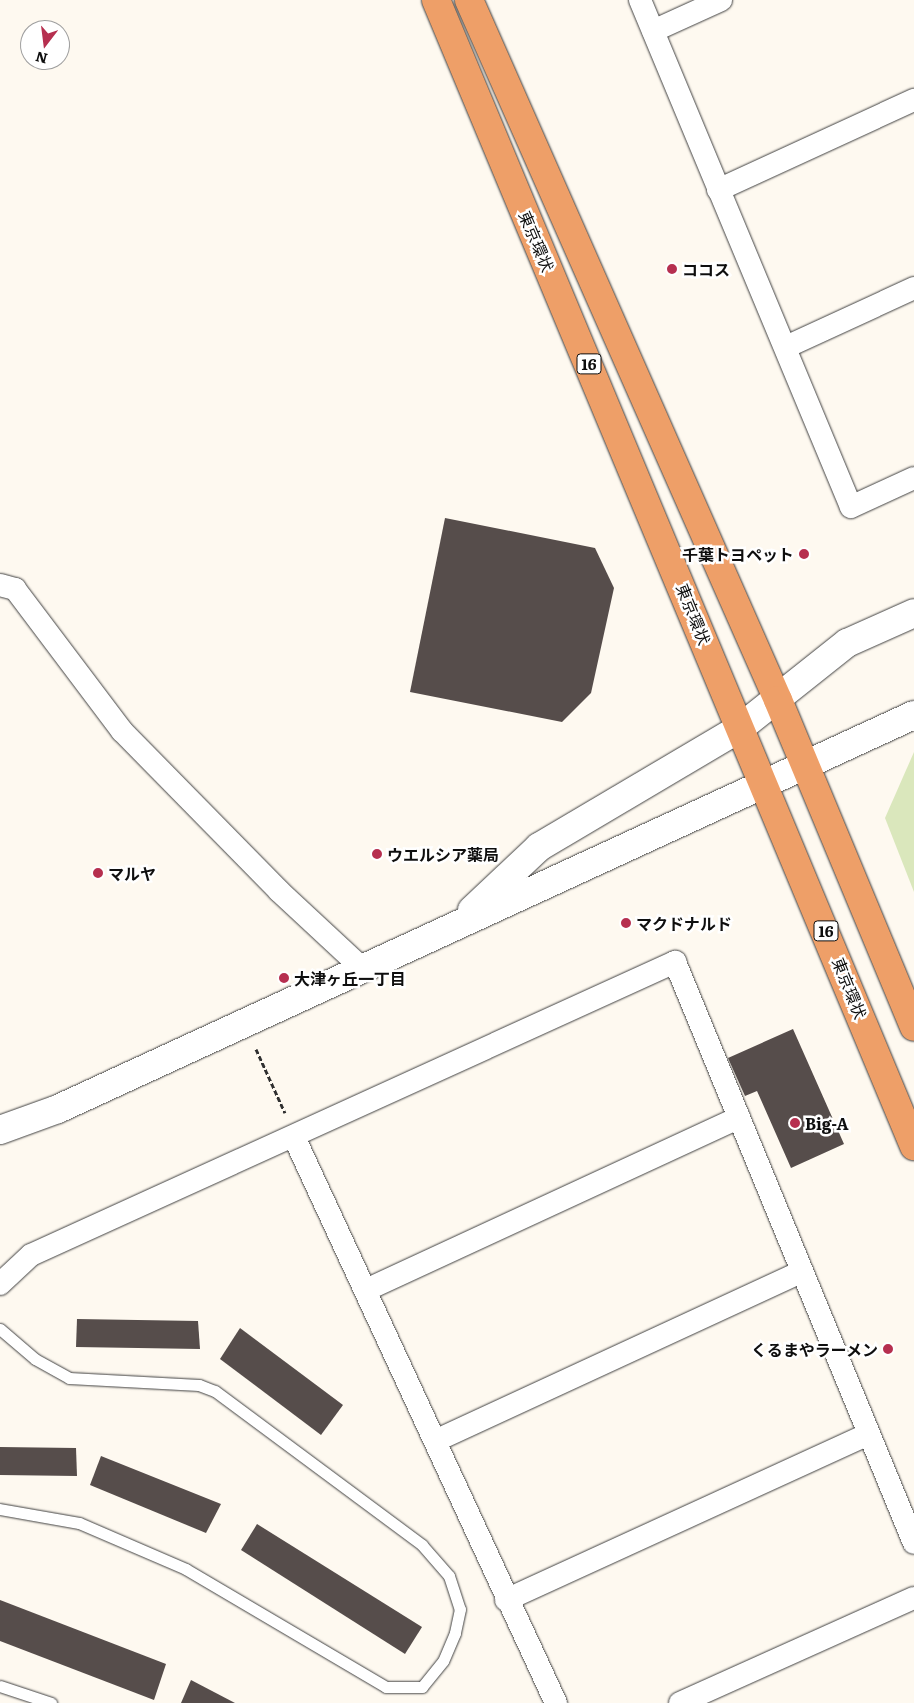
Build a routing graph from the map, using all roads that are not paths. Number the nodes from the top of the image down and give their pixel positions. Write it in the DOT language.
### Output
graph roads {
  1 [pos="436,0"];
  2 [pos="469,0"];
  3 [pos="640,0"];
  4 [pos="721,0"];
  5 [pos="653,31"];
  6 [pos="914,100"];
  7 [pos="718,190"];
  8 [pos="914,288"];
  9 [pos="786,346"];
  10 [pos="914,478"];
  11 [pos="0,585"];
  12 [pos="914,613"];
  13 [pos="778,700"];
  14 [pos="914,715"];
  15 [pos="740,728"];
  16 [pos="806,764"];
  17 [pos="763,784"];
  18 [pos="454,927"];
  19 [pos="363,968"];
  20 [pos="914,1027"];
  21 [pos="739,1118"];
  22 [pos="0,1130"];
  23 [pos="294,1137"];
  24 [pos="914,1146"];
  25 [pos="801,1272"];
  26 [pos="0,1284"];
  27 [pos="366,1290"];
  28 [pos="0,1329"];
  29 [pos="868,1434"];
  30 [pos="435,1441"];
  31 [pos="0,1509"];
  32 [pos="914,1543"];
  33 [pos="914,1598"];
  34 [pos="506,1600"];
  35 [pos="0,1686"];
  36 [pos="51,1703"];
  37 [pos="556,1703"];
  38 [pos="680,1703"];
  1 -- 15 [label="highway, 東京環状 / 16"];
  2 -- 13 [label="highway, 16"];
  3 -- 5 [label="street"];
  4 -- 5 [label="street"];
  5 -- 7 [label="street"];
  6 -- 7 [label="street"];
  7 -- 9 [label="street"];
  8 -- 9 [label="street"];
  9 -- 10 [label="street"];
  11 -- 19 [label="street"];
  12 -- 13 [label="street"];
  13 -- 15 [label="street"];
  13 -- 16 [label="highway, 16"];
  14 -- 16 [label="street"];
  15 -- 17 [label="highway, 東京環状 / 16"];
  15 -- 18 [label="street"];
  16 -- 17 [label="street"];
  16 -- 20 [label="highway, 16"];
  17 -- 18 [label="street"];
  17 -- 24 [label="highway, 東京環状 / 16"];
  18 -- 19 [label="street"];
  19 -- 22 [label="street"];
  21 -- 23 [label="street"];
  21 -- 25 [label="street"];
  21 -- 27 [label="street"];
  23 -- 26 [label="street"];
  23 -- 27 [label="street"];
  25 -- 29 [label="street"];
  25 -- 30 [label="street"];
  27 -- 30 [label="street"];
  28 -- 31 [label="lane"];
  29 -- 32 [label="street"];
  29 -- 34 [label="street"];
  30 -- 34 [label="street"];
  33 -- 38 [label="street"];
  34 -- 37 [label="street"];
  35 -- 36 [label="lane"];
}
